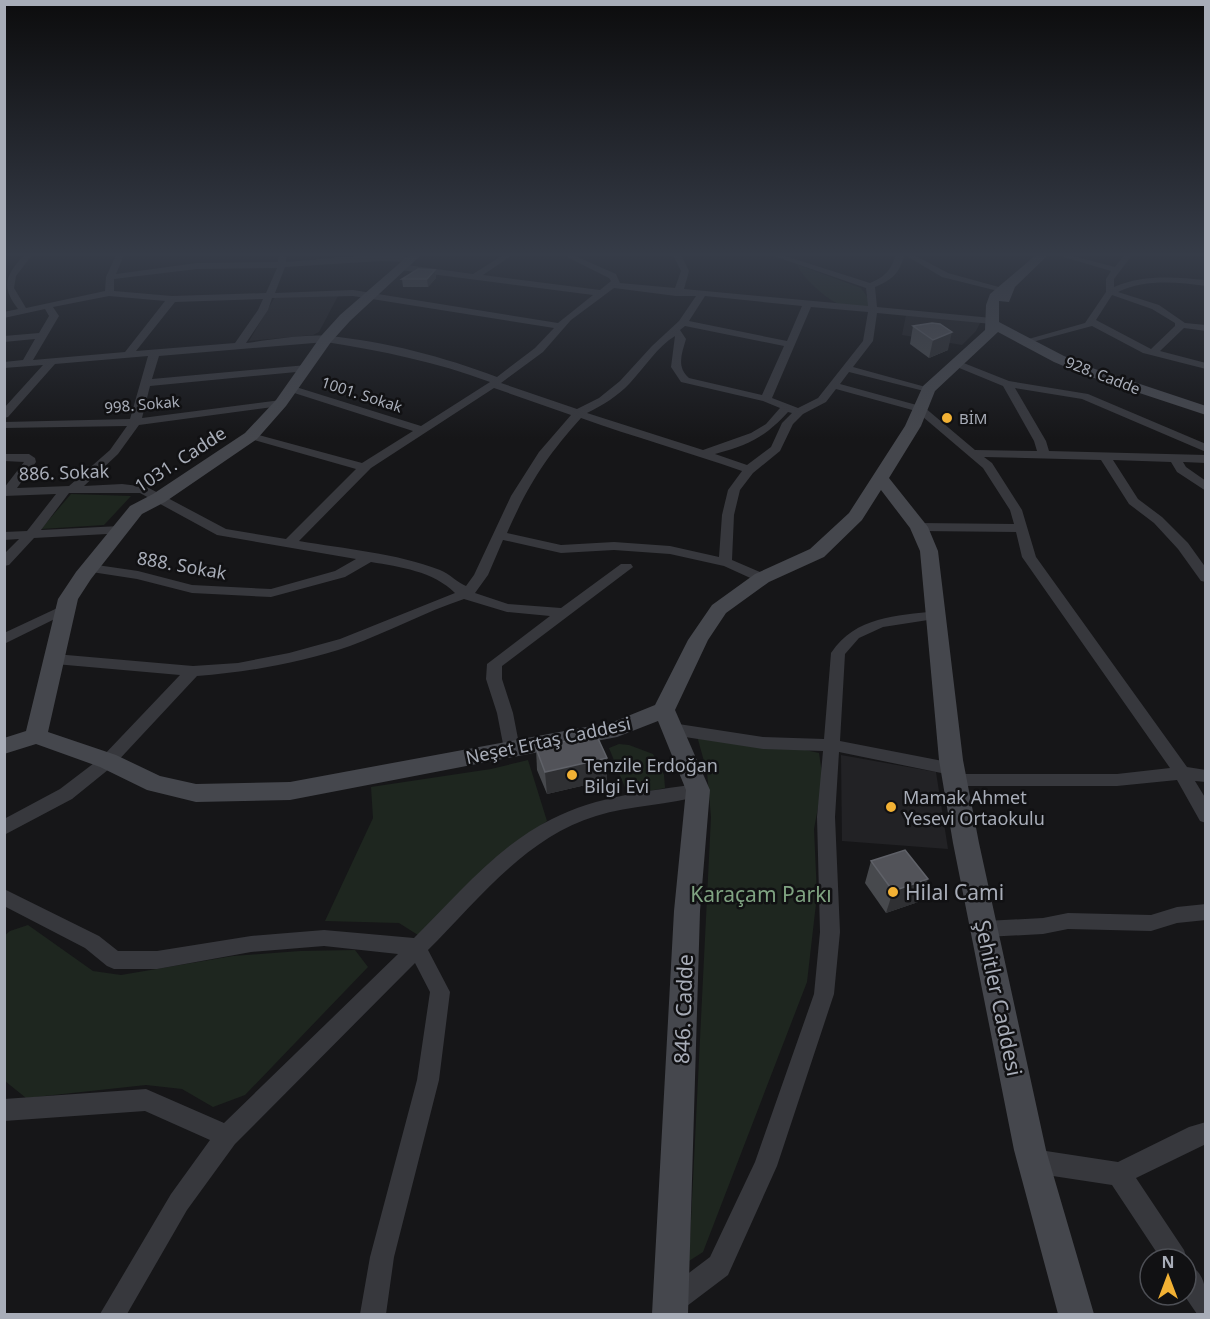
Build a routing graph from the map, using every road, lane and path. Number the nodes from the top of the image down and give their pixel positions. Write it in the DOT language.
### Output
graph roads {
  1 [pos="54,317"];
  2 [pos="158,317"];
  3 [pos="258,317"];
  4 [pos="348,317"];
  5 [pos="497,317"];
  6 [pos="572,317"];
  7 [pos="686,317"];
  8 [pos="802,317"];
  9 [pos="872,317"];
  10 [pos="926,317"];
  11 [pos="998,317"];
  12 [pos="1093,317"];
  13 [pos="1172,317"];
  14 [pos="1090,321"];
  15 [pos="996,324"];
  16 [pos="1180,325"];
  17 [pos="560,326"];
  18 [pos="679,327"];
  19 [pos="1206,328"];
  20 [pos="42,336"];
  21 [pos="4,339"];
  22 [pos="326,339"];
  23 [pos="1028,342"];
  24 [pos="789,344"];
  25 [pos="239,345"];
  26 [pos="1153,352"];
  27 [pos="154,354"];
  28 [pos="127,356"];
  29 [pos="53,360"];
  30 [pos="959,360"];
  31 [pos="27,362"];
  32 [pos="4,365"];
  33 [pos="1206,366"];
  34 [pos="307,368"];
  35 [pos="845,368"];
  36 [pos="495,382"];
  37 [pos="146,383"];
  38 [pos="1007,384"];
  39 [pos="832,385"];
  40 [pos="292,388"];
  41 [pos="928,389"];
  42 [pos="766,399"];
  43 [pos="281,403"];
  44 [pos="786,408"];
  45 [pos="920,409"];
  46 [pos="1206,411"];
  47 [pos="799,412"];
  48 [pos="579,413"];
  49 [pos="4,415"];
  50 [pos="135,422"];
  51 [pos="4,425"];
  52 [pos="423,430"];
  53 [pos="251,436"];
  54 [pos="1206,449"];
  55 [pos="702,453"];
  56 [pos="973,453"];
  57 [pos="1044,454"];
  58 [pos="4,457"];
  59 [pos="1105,457"];
  60 [pos="1175,458"];
  61 [pos="1206,459"];
  62 [pos="365,468"];
  63 [pos="750,470"];
  64 [pos="880,478"];
  65 [pos="1206,487"];
  66 [pos="69,490"];
  67 [pos="6,492"];
  68 [pos="159,498"];
  69 [pos="919,527"];
  70 [pos="1021,528"];
  71 [pos="120,530"];
  72 [pos="31,534"];
  73 [pos="498,535"];
  74 [pos="4,536"];
  75 [pos="289,544"];
  76 [pos="369,557"];
  77 [pos="4,562"];
  78 [pos="725,562"];
  79 [pos="626,567"];
  80 [pos="90,568"];
  81 [pos="762,578"];
  82 [pos="1206,578"];
  83 [pos="464,594"];
  84 [pos="66,608"];
  85 [pos="565,613"];
  86 [pos="936,615"];
  87 [pos="4,639"];
  88 [pos="55,659"];
  89 [pos="193,671"];
  90 [pos="668,719"];
  91 [pos="36,736"];
  92 [pos="831,745"];
  93 [pos="4,746"];
  94 [pos="512,748"];
  95 [pos="108,761"];
  96 [pos="1182,773"];
  97 [pos="954,774"];
  98 [pos="1206,776"];
  99 [pos="698,790"];
  100 [pos="1206,816"];
  101 [pos="4,828"];
  102 [pos="4,897"];
  103 [pos="1206,912"];
  104 [pos="985,929"];
  105 [pos="417,947"];
  106 [pos="4,1110"];
  107 [pos="1206,1133"];
  108 [pos="227,1136"];
  109 [pos="1033,1161"];
  110 [pos="1119,1174"];
  111 [pos="1167,1247"];
  112 [pos="670,1308"];
  113 [pos="113,1314"];
  114 [pos="373,1314"];
  115 [pos="1076,1314"];
  1 -- 20 [label="street"];
  2 -- 28 [label="street"];
  3 -- 25 [label="street"];
  4 -- 22 [label="street, 1031. Cadde"];
  5 -- 17 [label="street"];
  6 -- 17 [label="street"];
  7 -- 18 [label="street"];
  8 -- 24 [label="street"];
  9 -- 35 [label="street"];
  10 -- 15 [label="street"];
  11 -- 15 [label="street"];
  12 -- 14 [label="street"];
  13 -- 16 [label="street"];
  14 -- 23 [label="street"];
  14 -- 26 [label="street"];
  15 -- 23 [label="street, 928. Cadde"];
  15 -- 30 [label="street"];
  16 -- 19 [label="street"];
  16 -- 26 [label="street"];
  17 -- 36 [label="street"];
  18 -- 24 [label="street"];
  18 -- 42 [label="street"];
  18 -- 48 [label="street"];
  20 -- 21 [label="street"];
  20 -- 31 [label="street"];
  22 -- 25 [label="street"];
  22 -- 34 [label="street, 1031. Cadde"];
  22 -- 36 [label="street"];
  23 -- 46 [label="street, 928. Cadde"];
  24 -- 42 [label="street"];
  25 -- 27 [label="street"];
  26 -- 33 [label="street"];
  27 -- 28 [label="street"];
  27 -- 37 [label="street"];
  28 -- 29 [label="street"];
  29 -- 31 [label="street"];
  29 -- 49 [label="street"];
  30 -- 38 [label="street"];
  30 -- 41 [label="street"];
  31 -- 32 [label="street"];
  34 -- 37 [label="street"];
  34 -- 40 [label="street, 1031. Cadde"];
  35 -- 39 [label="street"];
  35 -- 41 [label="street"];
  36 -- 48 [label="street"];
  36 -- 52 [label="street"];
  37 -- 50 [label="street"];
  38 -- 54 [label="street"];
  38 -- 57 [label="street"];
  39 -- 45 [label="street"];
  39 -- 47 [label="street"];
  40 -- 43 [label="street, 1031. Cadde"];
  40 -- 52 [label="street, 1001. Sokak"];
  41 -- 45 [label="street"];
  42 -- 44 [label="street"];
  43 -- 50 [label="street, 998. Sokak"];
  43 -- 53 [label="street, 1031. Cadde"];
  44 -- 47 [label="street"];
  44 -- 55 [label="street"];
  45 -- 56 [label="street"];
  45 -- 64 [label="street"];
  47 -- 63 [label="street"];
  48 -- 55 [label="street"];
  48 -- 73 [label="street"];
  50 -- 51 [label="street, 998. Sokak"];
  50 -- 66 [label="street"];
  52 -- 62 [label="street"];
  53 -- 62 [label="street"];
  53 -- 68 [label="street, 1031. Cadde"];
  55 -- 63 [label="street"];
  56 -- 57 [label="street"];
  56 -- 70 [label="street"];
  57 -- 59 [label="street"];
  58 -- 67 [label="street"];
  59 -- 60 [label="street"];
  59 -- 82 [label="street"];
  60 -- 61 [label="street"];
  60 -- 65 [label="street"];
  62 -- 75 [label="street"];
  63 -- 78 [label="street"];
  64 -- 69 [label="street, Şehitler Caddesi"];
  64 -- 81 [label="street"];
  66 -- 67 [label="street, 886. Sokak"];
  66 -- 68 [label="street, 886. Sokak"];
  66 -- 72 [label="street"];
  68 -- 71 [label="street, 1031. Cadde"];
  68 -- 75 [label="street, 886. Sokak"];
  69 -- 70 [label="street"];
  69 -- 86 [label="street, Şehitler Caddesi"];
  70 -- 96 [label="street"];
  71 -- 72 [label="street"];
  71 -- 80 [label="street, 1031. Cadde"];
  72 -- 74 [label="street"];
  72 -- 77 [label="street"];
  73 -- 78 [label="street"];
  73 -- 83 [label="street"];
  75 -- 76 [label="street, 886. Sokak"];
  76 -- 80 [label="street, 888. Sokak"];
  76 -- 83 [label="street, 886. Sokak"];
  78 -- 81 [label="street"];
  79 -- 85 [label="street"];
  80 -- 84 [label="street, 1031. Cadde"];
  81 -- 90 [label="street"];
  83 -- 85 [label="street"];
  83 -- 89 [label="street"];
  84 -- 87 [label="street"];
  84 -- 88 [label="street, 1031. Cadde"];
  85 -- 94 [label="street"];
  86 -- 92 [label="street"];
  86 -- 97 [label="street, Şehitler Caddesi"];
  88 -- 89 [label="street"];
  88 -- 91 [label="street, 1031. Cadde"];
  89 -- 95 [label="street"];
  90 -- 92 [label="street"];
  90 -- 94 [label="street, Neşet Ertaş Caddesi"];
  90 -- 99 [label="street, 846. Cadde"];
  91 -- 93 [label="street"];
  91 -- 95 [label="street, Neşet Ertaş Caddesi"];
  92 -- 97 [label="street"];
  92 -- 112 [label="street"];
  94 -- 95 [label="street, Neşet Ertaş Caddesi"];
  95 -- 101 [label="street"];
  96 -- 97 [label="street"];
  96 -- 98 [label="street"];
  96 -- 100 [label="street"];
  97 -- 104 [label="street, Şehitler Caddesi"];
  99 -- 105 [label="street"];
  99 -- 112 [label="street, 846. Cadde"];
  102 -- 105 [label="street"];
  103 -- 104 [label="street"];
  104 -- 109 [label="street, Şehitler Caddesi"];
  105 -- 108 [label="street"];
  105 -- 114 [label="street"];
  106 -- 108 [label="street"];
  107 -- 110 [label="street"];
  108 -- 113 [label="street"];
  109 -- 110 [label="street"];
  109 -- 115 [label="street, Şehitler Caddesi"];
  110 -- 111 [label="street"];
}
